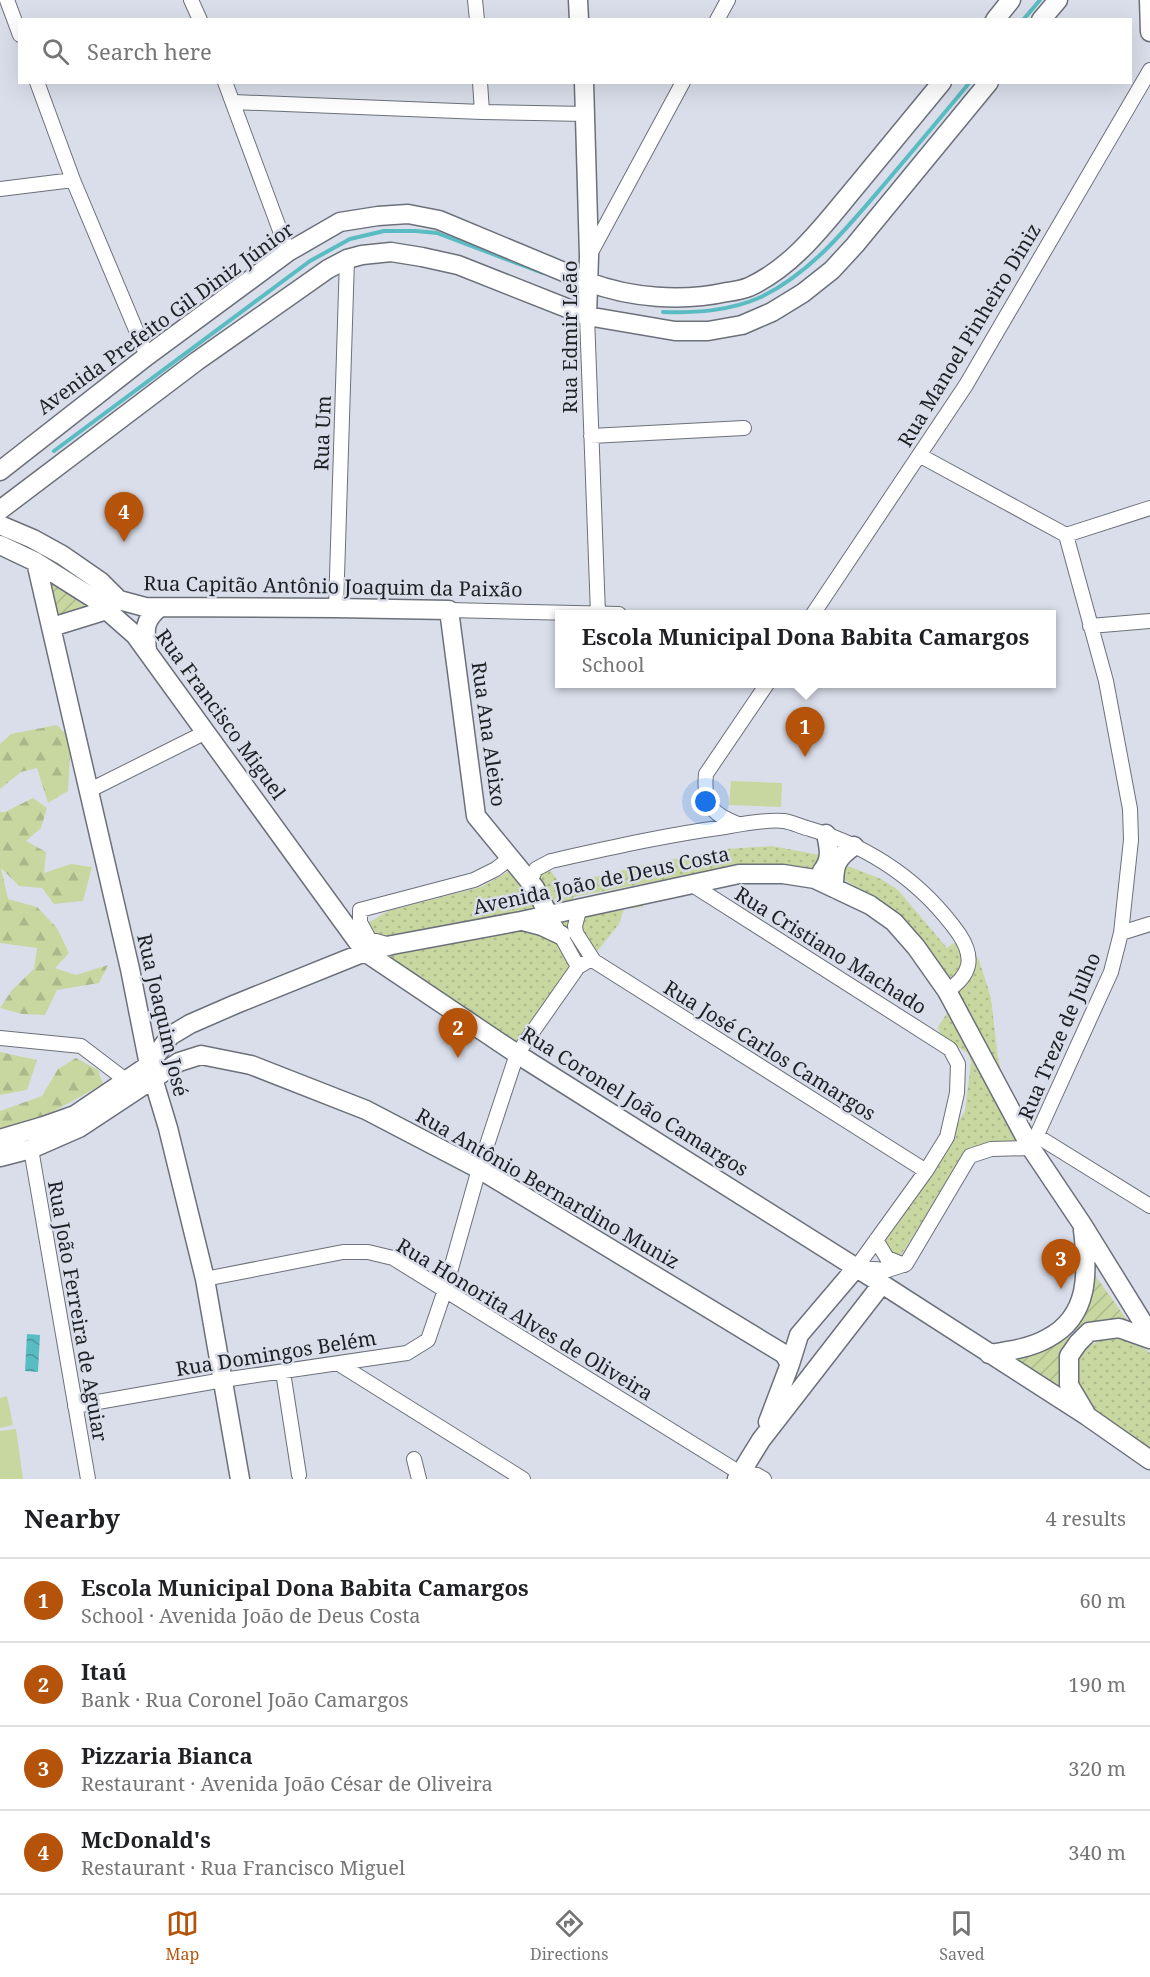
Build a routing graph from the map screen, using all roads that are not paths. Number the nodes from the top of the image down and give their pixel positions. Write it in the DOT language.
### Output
graph roads {
  1 [pos="7,0"];
  2 [pos="192,0"];
  3 [pos="476,0"];
  4 [pos="578,0"];
  5 [pos="728,0"];
  6 [pos="1011,0"];
  7 [pos="1058,0"];
  8 [pos="1149,0"];
  9 [pos="199,18"];
  10 [pos="477,18"];
  11 [pos="579,18"];
  12 [pos="718,18"];
  13 [pos="997,18"];
  14 [pos="1043,18"];
  15 [pos="18,30"];
  16 [pos="1150,32"];
  17 [pos="1150,70"];
  18 [pos="38,84"];
  19 [pos="226,84"];
  20 [pos="480,84"];
  21 [pos="584,84"];
  22 [pos="682,84"];
  23 [pos="940,84"];
  24 [pos="987,84"];
  25 [pos="234,102"];
  26 [pos="482,112"];
  27 [pos="586,114"];
  28 [pos="73,180"];
  29 [pos="0,189"];
  30 [pos="288,252"];
  31 [pos="589,256"];
  32 [pos="348,259"];
  33 [pos="588,282"];
  34 [pos="587,316"];
  35 [pos="147,356"];
  36 [pos="744,428"];
  37 [pos="591,436"];
  38 [pos="919,455"];
  39 [pos="0,471"];
  40 [pos="15,499"];
  41 [pos="1150,508"];
  42 [pos="0,510"];
  43 [pos="0,525"];
  44 [pos="1066,535"];
  45 [pos="33,539"];
  46 [pos="0,545"];
  47 [pos="36,562"];
  48 [pos="113,605"];
  49 [pos="159,608"];
  50 [pos="336,608"];
  51 [pos="449,610"];
  52 [pos="598,610"];
  53 [pos="816,610"];
  54 [pos="555,613"];
  55 [pos="1150,621"];
  56 [pos="1090,626"];
  57 [pos="52,627"];
  58 [pos="147,650"];
  59 [pos="764,688"];
  60 [pos="206,732"];
  61 [pos="87,791"];
  62 [pos="740,824"];
  63 [pos="826,834"];
  64 [pos="854,846"];
  65 [pos="510,858"];
  66 [pos="815,879"];
  67 [pos="530,881"];
  68 [pos="691,884"];
  69 [pos="834,888"];
  70 [pos="580,908"];
  71 [pos="360,910"];
  72 [pos="548,914"];
  73 [pos="339,916"];
  74 [pos="521,921"];
  75 [pos="1150,924"];
  76 [pos="1122,933"];
  77 [pos="561,935"];
  78 [pos="392,945"];
  79 [pos="365,952"];
  80 [pos="594,961"];
  81 [pos="578,967"];
  82 [pos="947,991"];
  83 [pos="190,1024"];
  84 [pos="0,1038"];
  85 [pos="517,1054"];
  86 [pos="201,1055"];
  87 [pos="152,1073"];
  88 [pos="125,1090"];
  89 [pos="163,1112"];
  90 [pos="0,1139"];
  91 [pos="1034,1142"];
  92 [pos="31,1149"];
  93 [pos="0,1157"];
  94 [pos="479,1169"];
  95 [pos="926,1171"];
  96 [pos="1150,1206"];
  97 [pos="1082,1224"];
  98 [pos="876,1240"];
  99 [pos="904,1265"];
  100 [pos="856,1268"];
  101 [pos="205,1279"];
  102 [pos="882,1284"];
  103 [pos="445,1290"];
  104 [pos="1150,1334"];
  105 [pos="798,1335"];
  106 [pos="1150,1339"];
  107 [pos="836,1344"];
  108 [pos="989,1354"];
  109 [pos="825,1359"];
  110 [pos="339,1364"];
  111 [pos="790,1364"];
  112 [pos="284,1372"];
  113 [pos="223,1380"];
  114 [pos="75,1406"];
  115 [pos="1087,1416"];
  116 [pos="761,1440"];
  117 [pos="414,1459"];
  118 [pos="1150,1460"];
  119 [pos="299,1475"];
  120 [pos="738,1476"];
  121 [pos="88,1479"];
  122 [pos="240,1479"];
  123 [pos="419,1479"];
  124 [pos="523,1479"];
  125 [pos="764,1479"];
  1 -- 15 [label="street"];
  2 -- 9 [label="street"];
  3 -- 10 [label="street"];
  4 -- 11 [label="main road"];
  5 -- 12 [label="street"];
  6 -- 13 [label="main road"];
  7 -- 14 [label="main road"];
  8 -- 16 [label="main road"];
  17 -- 38 [label="street, Rua Manoel Pinheiro Diniz"];
  18 -- 28 [label="street"];
  19 -- 25 [label="street"];
  20 -- 26 [label="street"];
  21 -- 27 [label="main road"];
  22 -- 31 [label="street, Rua Edmir Leão"];
  23 -- 33 [label="main road, Avenida Prefeito Gil Diniz Júnior"];
  24 -- 34 [label="main road"];
  25 -- 26 [label="street"];
  25 -- 30 [label="street"];
  26 -- 27 [label="street"];
  27 -- 31 [label="main road"];
  28 -- 29 [label="street"];
  28 -- 35 [label="street"];
  30 -- 33 [label="main road, Avenida Prefeito Gil Diniz Júnior"];
  30 -- 35 [label="main road, Avenida Prefeito Gil Diniz Júnior"];
  31 -- 33 [label="main road, Rua Edmir Leão"];
  32 -- 34 [label="main road"];
  32 -- 40 [label="main road"];
  32 -- 50 [label="street, Rua Um"];
  33 -- 34 [label="main road, Rua Edmir Leão"];
  34 -- 37 [label="street, Rua Edmir Leão"];
  35 -- 39 [label="main road, Avenida Prefeito Gil Diniz Júnior"];
  36 -- 37 [label="street"];
  37 -- 52 [label="street, Rua Edmir Leão"];
  38 -- 44 [label="street"];
  38 -- 53 [label="street, Rua Manoel Pinheiro Diniz"];
  40 -- 42 [label="main road"];
  40 -- 45 [label="main road"];
  41 -- 44 [label="street"];
  43 -- 45 [label="main road, Rua Francisco Miguel"];
  44 -- 56 [label="street, Rua Treze de Julho"];
  45 -- 48 [label="main road, Rua Francisco Miguel"];
  46 -- 47 [label="main road, Rua Francisco Miguel"];
  47 -- 48 [label="main road, Rua Francisco Miguel"];
  47 -- 57 [label="main road, Rua Joaquim José"];
  48 -- 49 [label="main road, Rua Capitão Antônio Joaquim da Paixão"];
  48 -- 57 [label="main road"];
  48 -- 58 [label="main road, Rua Francisco Miguel"];
  49 -- 50 [label="main road, Rua Capitão Antônio Joaquim da Paixão"];
  49 -- 58 [label="main road"];
  50 -- 51 [label="main road, Rua Capitão Antônio Joaquim da Paixão"];
  51 -- 54 [label="street, Rua Capitão Antônio Joaquim da Paixão"];
  51 -- 65 [label="main road, Rua Ana Aleixo"];
  55 -- 56 [label="street"];
  56 -- 76 [label="street, Rua Treze de Julho"];
  57 -- 61 [label="main road, Rua Joaquim José"];
  58 -- 60 [label="main road, Rua Francisco Miguel"];
  59 -- 62 [label="street"];
  60 -- 61 [label="street"];
  60 -- 73 [label="main road, Rua Francisco Miguel"];
  61 -- 87 [label="main road, Rua Joaquim José"];
  62 -- 63 [label="street, Avenida João de Deus Costa"];
  62 -- 67 [label="street, Avenida João de Deus Costa"];
  63 -- 64 [label="street, Avenida João de Deus Costa"];
  63 -- 66 [label="main road"];
  64 -- 69 [label="main road"];
  64 -- 82 [label="street, Avenida João de Deus Costa"];
  65 -- 67 [label="main road, Rua Ana Aleixo"];
  65 -- 71 [label="street, Avenida João de Deus Costa"];
  66 -- 68 [label="main road, Avenida João de Deus Costa"];
  66 -- 69 [label="main road, Avenida João de Deus Costa"];
  67 -- 72 [label="main road, Rua Ana Aleixo"];
  68 -- 70 [label="main road, Avenida João de Deus Costa"];
  68 -- 95 [label="street, Rua Cristiano Machado"];
  69 -- 82 [label="main road, Avenida João de Deus Costa"];
  70 -- 72 [label="main road, Avenida João de Deus Costa"];
  70 -- 80 [label="street, Rua José Carlos Camargos"];
  71 -- 73 [label="street, Avenida João de Deus Costa"];
  71 -- 78 [label="street"];
  72 -- 74 [label="main road, Avenida João de Deus Costa"];
  72 -- 77 [label="street"];
  73 -- 79 [label="main road, Rua Francisco Miguel"];
  74 -- 77 [label="main road"];
  74 -- 78 [label="main road, Avenida João de Deus Costa"];
  75 -- 76 [label="street"];
  76 -- 91 [label="street, Rua Treze de Julho"];
  77 -- 81 [label="street"];
  78 -- 79 [label="main road, Avenida João de Deus Costa"];
  79 -- 83 [label="main road, Avenida João de Deus Costa"];
  79 -- 85 [label="main road, Rua Coronel João Camargos"];
  80 -- 81 [label="street"];
  80 -- 95 [label="street, Rua José Carlos Camargos"];
  81 -- 85 [label="street, Rua Domingos Belém"];
  82 -- 91 [label="main road"];
  83 -- 86 [label="main road"];
  83 -- 87 [label="main road, Avenida João de Deus Costa"];
  84 -- 88 [label="street"];
  85 -- 94 [label="street, Rua Domingos Belém"];
  85 -- 100 [label="main road, Rua Coronel João Camargos"];
  86 -- 87 [label="main road"];
  86 -- 94 [label="main road, Rua Antônio Bernardino Muniz"];
  87 -- 88 [label="main road"];
  87 -- 89 [label="main road, Rua Joaquim José"];
  88 -- 89 [label="main road"];
  88 -- 90 [label="main road"];
  88 -- 92 [label="main road"];
  89 -- 101 [label="main road, Rua Joaquim José"];
  91 -- 96 [label="street"];
  91 -- 97 [label="main road"];
  91 -- 99 [label="street"];
  92 -- 93 [label="main road"];
  92 -- 114 [label="street, Rua João Ferreira de Aguiar"];
  94 -- 103 [label="street, Rua Domingos Belém"];
  94 -- 111 [label="main road, Rua Antônio Bernardino Muniz"];
  95 -- 98 [label="street"];
  97 -- 104 [label="main road"];
  97 -- 108 [label="main road"];
  98 -- 99 [label="street"];
  98 -- 100 [label="street"];
  99 -- 100 [label="street"];
  100 -- 102 [label="main road, Rua Coronel João Camargos"];
  100 -- 105 [label="main road"];
  101 -- 103 [label="street, Rua Honorita Alves de Oliveira"];
  101 -- 113 [label="main road, Rua Joaquim José"];
  102 -- 107 [label="main road"];
  102 -- 108 [label="main road, Rua Coronel João Camargos"];
  103 -- 110 [label="street, Rua Domingos Belém"];
  103 -- 120 [label="street, Rua Honorita Alves de Oliveira"];
  105 -- 107 [label="main road"];
  105 -- 111 [label="main road"];
  106 -- 115 [label="main road"];
  107 -- 109 [label="main road"];
  108 -- 115 [label="main road, Rua Coronel João Camargos"];
  109 -- 111 [label="main road"];
  109 -- 116 [label="main road"];
  110 -- 112 [label="street, Rua Domingos Belém"];
  110 -- 124 [label="street"];
  111 -- 116 [label="main road"];
  112 -- 113 [label="street, Rua Domingos Belém"];
  112 -- 119 [label="street"];
  113 -- 114 [label="street, Rua Domingos Belém"];
  113 -- 122 [label="main road, Rua Joaquim José"];
  114 -- 121 [label="street, Rua João Ferreira de Aguiar"];
  115 -- 118 [label="main road, Rua Coronel João Camargos"];
  116 -- 120 [label="main road"];
  117 -- 123 [label="street"];
  120 -- 125 [label="street, Rua Honorita Alves de Oliveira"];
}
